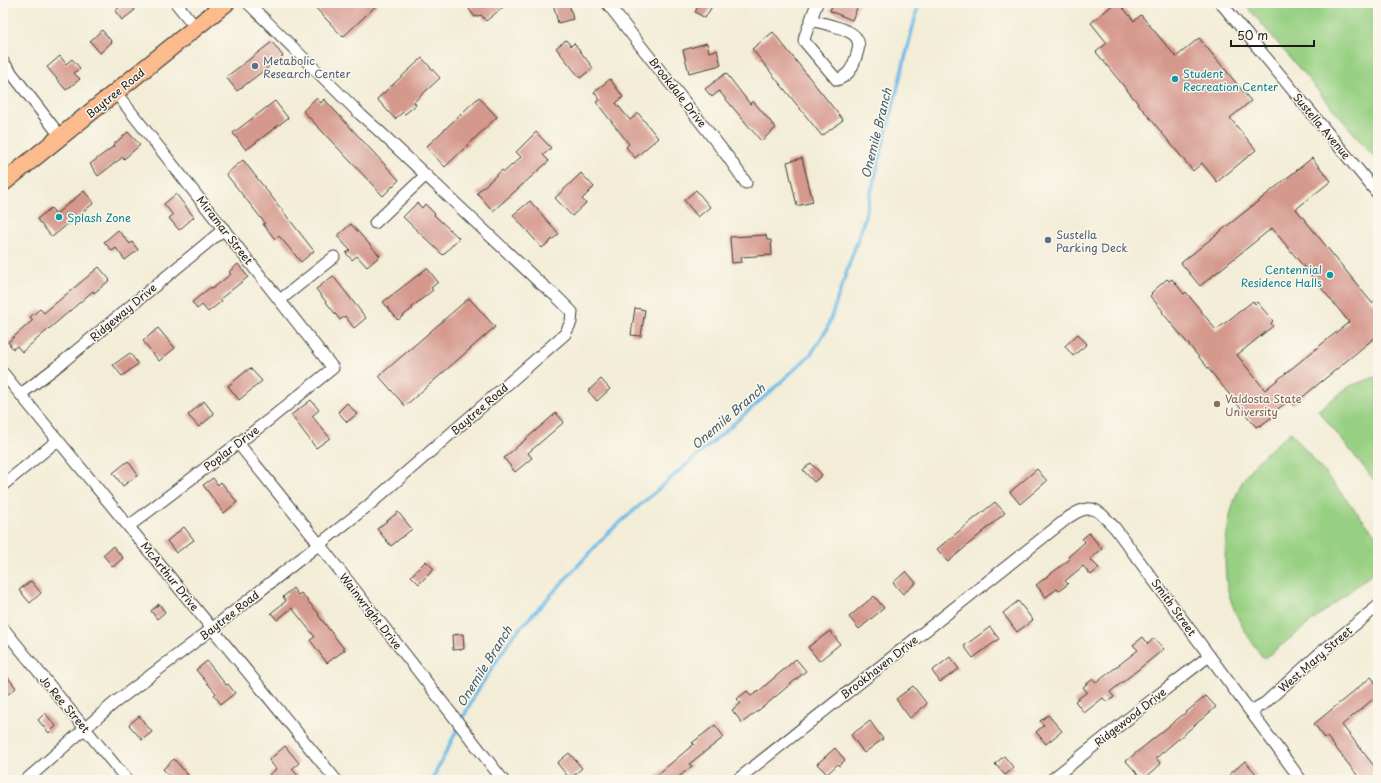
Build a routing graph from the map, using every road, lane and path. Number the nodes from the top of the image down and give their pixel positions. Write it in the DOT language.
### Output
graph roads {
  1 [pos="176,3"];
  2 [pos="226,3"];
  3 [pos="248,3"];
  4 [pos="608,3"];
  5 [pos="817,3"];
  6 [pos="1221,3"];
  7 [pos="811,20"];
  8 [pos="196,28"];
  9 [pos="3,62"];
  10 [pos="116,93"];
  11 [pos="61,136"];
  12 [pos="426,175"];
  13 [pos="3,183"];
  14 [pos="746,183"];
  15 [pos="1378,194"];
  16 [pos="375,224"];
  17 [pos="224,229"];
  18 [pos="334,257"];
  19 [pos="280,300"];
  20 [pos="333,368"];
  21 [pos="3,373"];
  22 [pos="21,394"];
  23 [pos="58,440"];
  24 [pos="238,443"];
  25 [pos="3,485"];
  26 [pos="129,526"];
  27 [pos="319,544"];
  28 [pos="1022,554"];
  29 [pos="1378,606"];
  30 [pos="3,628"];
  31 [pos="213,628"];
  32 [pos="1209,656"];
  33 [pos="1251,711"];
  34 [pos="85,728"];
  35 [pos="26,780"];
  36 [pos="127,780"];
  37 [pos="336,780"];
  38 [pos="503,780"];
  39 [pos="737,780"];
  40 [pos="1051,780"];
  41 [pos="1301,780"];
  1 -- 8 [label="street"];
  2 -- 8 [label="main road, Baytree Road"];
  3 -- 12 [label="street, Baytree Road"];
  4 -- 14 [label="street, Brookdale Drive"];
  5 -- 7 [label="street"];
  6 -- 15 [label="street, Sustella Avenue"];
  7 -- 7 [label="street"];
  8 -- 10 [label="main road, Baytree Road"];
  9 -- 11 [label="street"];
  10 -- 11 [label="main road, Baytree Road"];
  10 -- 17 [label="street, Miramar Street"];
  11 -- 13 [label="main road, Baytree Road"];
  12 -- 16 [label="street"];
  12 -- 27 [label="street, Baytree Road"];
  17 -- 19 [label="street, Miramar Street"];
  17 -- 22 [label="street, Ridgeway Drive"];
  18 -- 19 [label="street"];
  19 -- 20 [label="street, Miramar Street"];
  20 -- 24 [label="street, Poplar Drive"];
  21 -- 22 [label="street, McArthur Drive"];
  22 -- 23 [label="street, McArthur Drive"];
  23 -- 25 [label="street"];
  23 -- 26 [label="street, McArthur Drive"];
  24 -- 26 [label="street, Poplar Drive"];
  24 -- 27 [label="street, Wainwright Drive"];
  26 -- 31 [label="street, McArthur Drive"];
  27 -- 31 [label="street, Baytree Road"];
  27 -- 38 [label="street, Wainwright Drive"];
  28 -- 32 [label="street, Smith Street"];
  28 -- 39 [label="street, Brookhaven Drive"];
  29 -- 33 [label="street, West Mary Street"];
  30 -- 34 [label="street, Jo Ree Street"];
  31 -- 34 [label="street, Baytree Road"];
  31 -- 37 [label="street, McArthur Drive"];
  32 -- 33 [label="street, Smith Street"];
  32 -- 40 [label="street, Ridgewood Drive"];
  33 -- 41 [label="street, Smith Street"];
  34 -- 35 [label="street, Baytree Road"];
  34 -- 36 [label="street, Jo Ree Street"];
}
